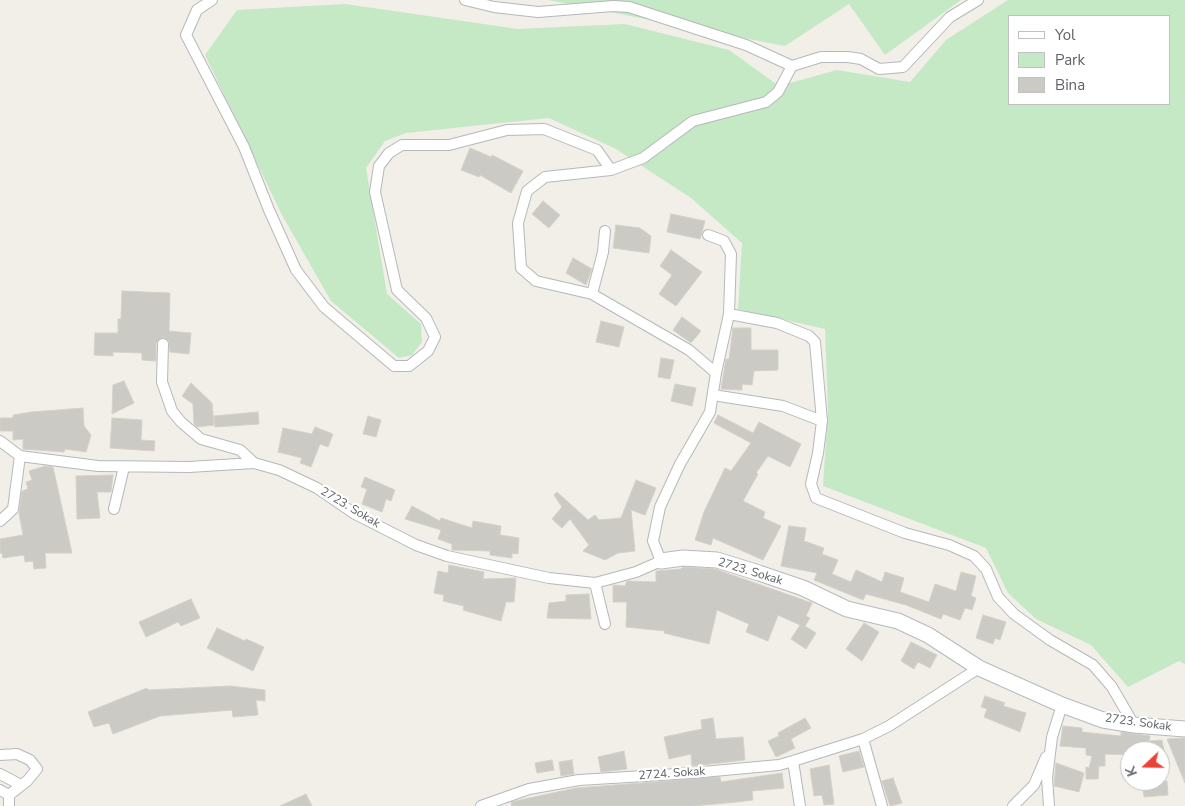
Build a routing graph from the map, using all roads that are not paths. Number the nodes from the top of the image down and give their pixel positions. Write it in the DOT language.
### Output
graph roads {
  1 [pos="212,0"];
  2 [pos="464,0"];
  3 [pos="978,0"];
  4 [pos="792,66"];
  5 [pos="611,170"];
  6 [pos="605,231"];
  7 [pos="708,235"];
  8 [pos="592,294"];
  9 [pos="729,314"];
  10 [pos="163,344"];
  11 [pos="716,373"];
  12 [pos="713,395"];
  13 [pos="822,421"];
  14 [pos="0,441"];
  15 [pos="20,456"];
  16 [pos="254,463"];
  17 [pos="124,468"];
  18 [pos="114,509"];
  19 [pos="0,521"];
  20 [pos="661,561"];
  21 [pos="595,584"];
  22 [pos="605,624"];
  23 [pos="979,668"];
  24 [pos="1062,705"];
  25 [pos="1134,725"];
  26 [pos="1185,729"];
  27 [pos="863,739"];
  28 [pos="1051,745"];
  29 [pos="0,756"];
  30 [pos="793,761"];
  31 [pos="0,774"];
  32 [pos="21,785"];
  33 [pos="4,793"];
  34 [pos="8,806"];
  35 [pos="481,806"];
  36 [pos="800,806"];
  37 [pos="882,806"];
  38 [pos="1013,806"];
  39 [pos="1049,806"];
  1 -- 5 [label="street"];
  2 -- 4 [label="street"];
  3 -- 4 [label="street"];
  4 -- 5 [label="street"];
  5 -- 8 [label="street"];
  6 -- 8 [label="street"];
  7 -- 9 [label="street"];
  8 -- 11 [label="street"];
  9 -- 11 [label="street"];
  9 -- 13 [label="street"];
  10 -- 16 [label="street, 2723. Sokak"];
  11 -- 12 [label="street"];
  12 -- 13 [label="street"];
  12 -- 20 [label="street"];
  13 -- 25 [label="street"];
  14 -- 15 [label="street"];
  15 -- 17 [label="street, 2723. Sokak"];
  15 -- 19 [label="street"];
  16 -- 17 [label="street, 2723. Sokak"];
  16 -- 21 [label="street, 2723. Sokak"];
  17 -- 18 [label="street"];
  20 -- 21 [label="street, 2723. Sokak"];
  20 -- 23 [label="street, 2723. Sokak"];
  21 -- 22 [label="street"];
  23 -- 24 [label="street, 2723. Sokak"];
  23 -- 27 [label="street, 2724. Sokak"];
  24 -- 25 [label="street, 2723. Sokak"];
  24 -- 28 [label="street"];
  25 -- 26 [label="street, 2723. Sokak"];
  27 -- 30 [label="street, 2724. Sokak"];
  27 -- 37 [label="street"];
  28 -- 38 [label="street"];
  28 -- 39 [label="street"];
  29 -- 32 [label="street"];
  30 -- 35 [label="street, 2724. Sokak"];
  30 -- 36 [label="street"];
  31 -- 32 [label="street"];
  32 -- 33 [label="street"];
  33 -- 34 [label="street"];
}
